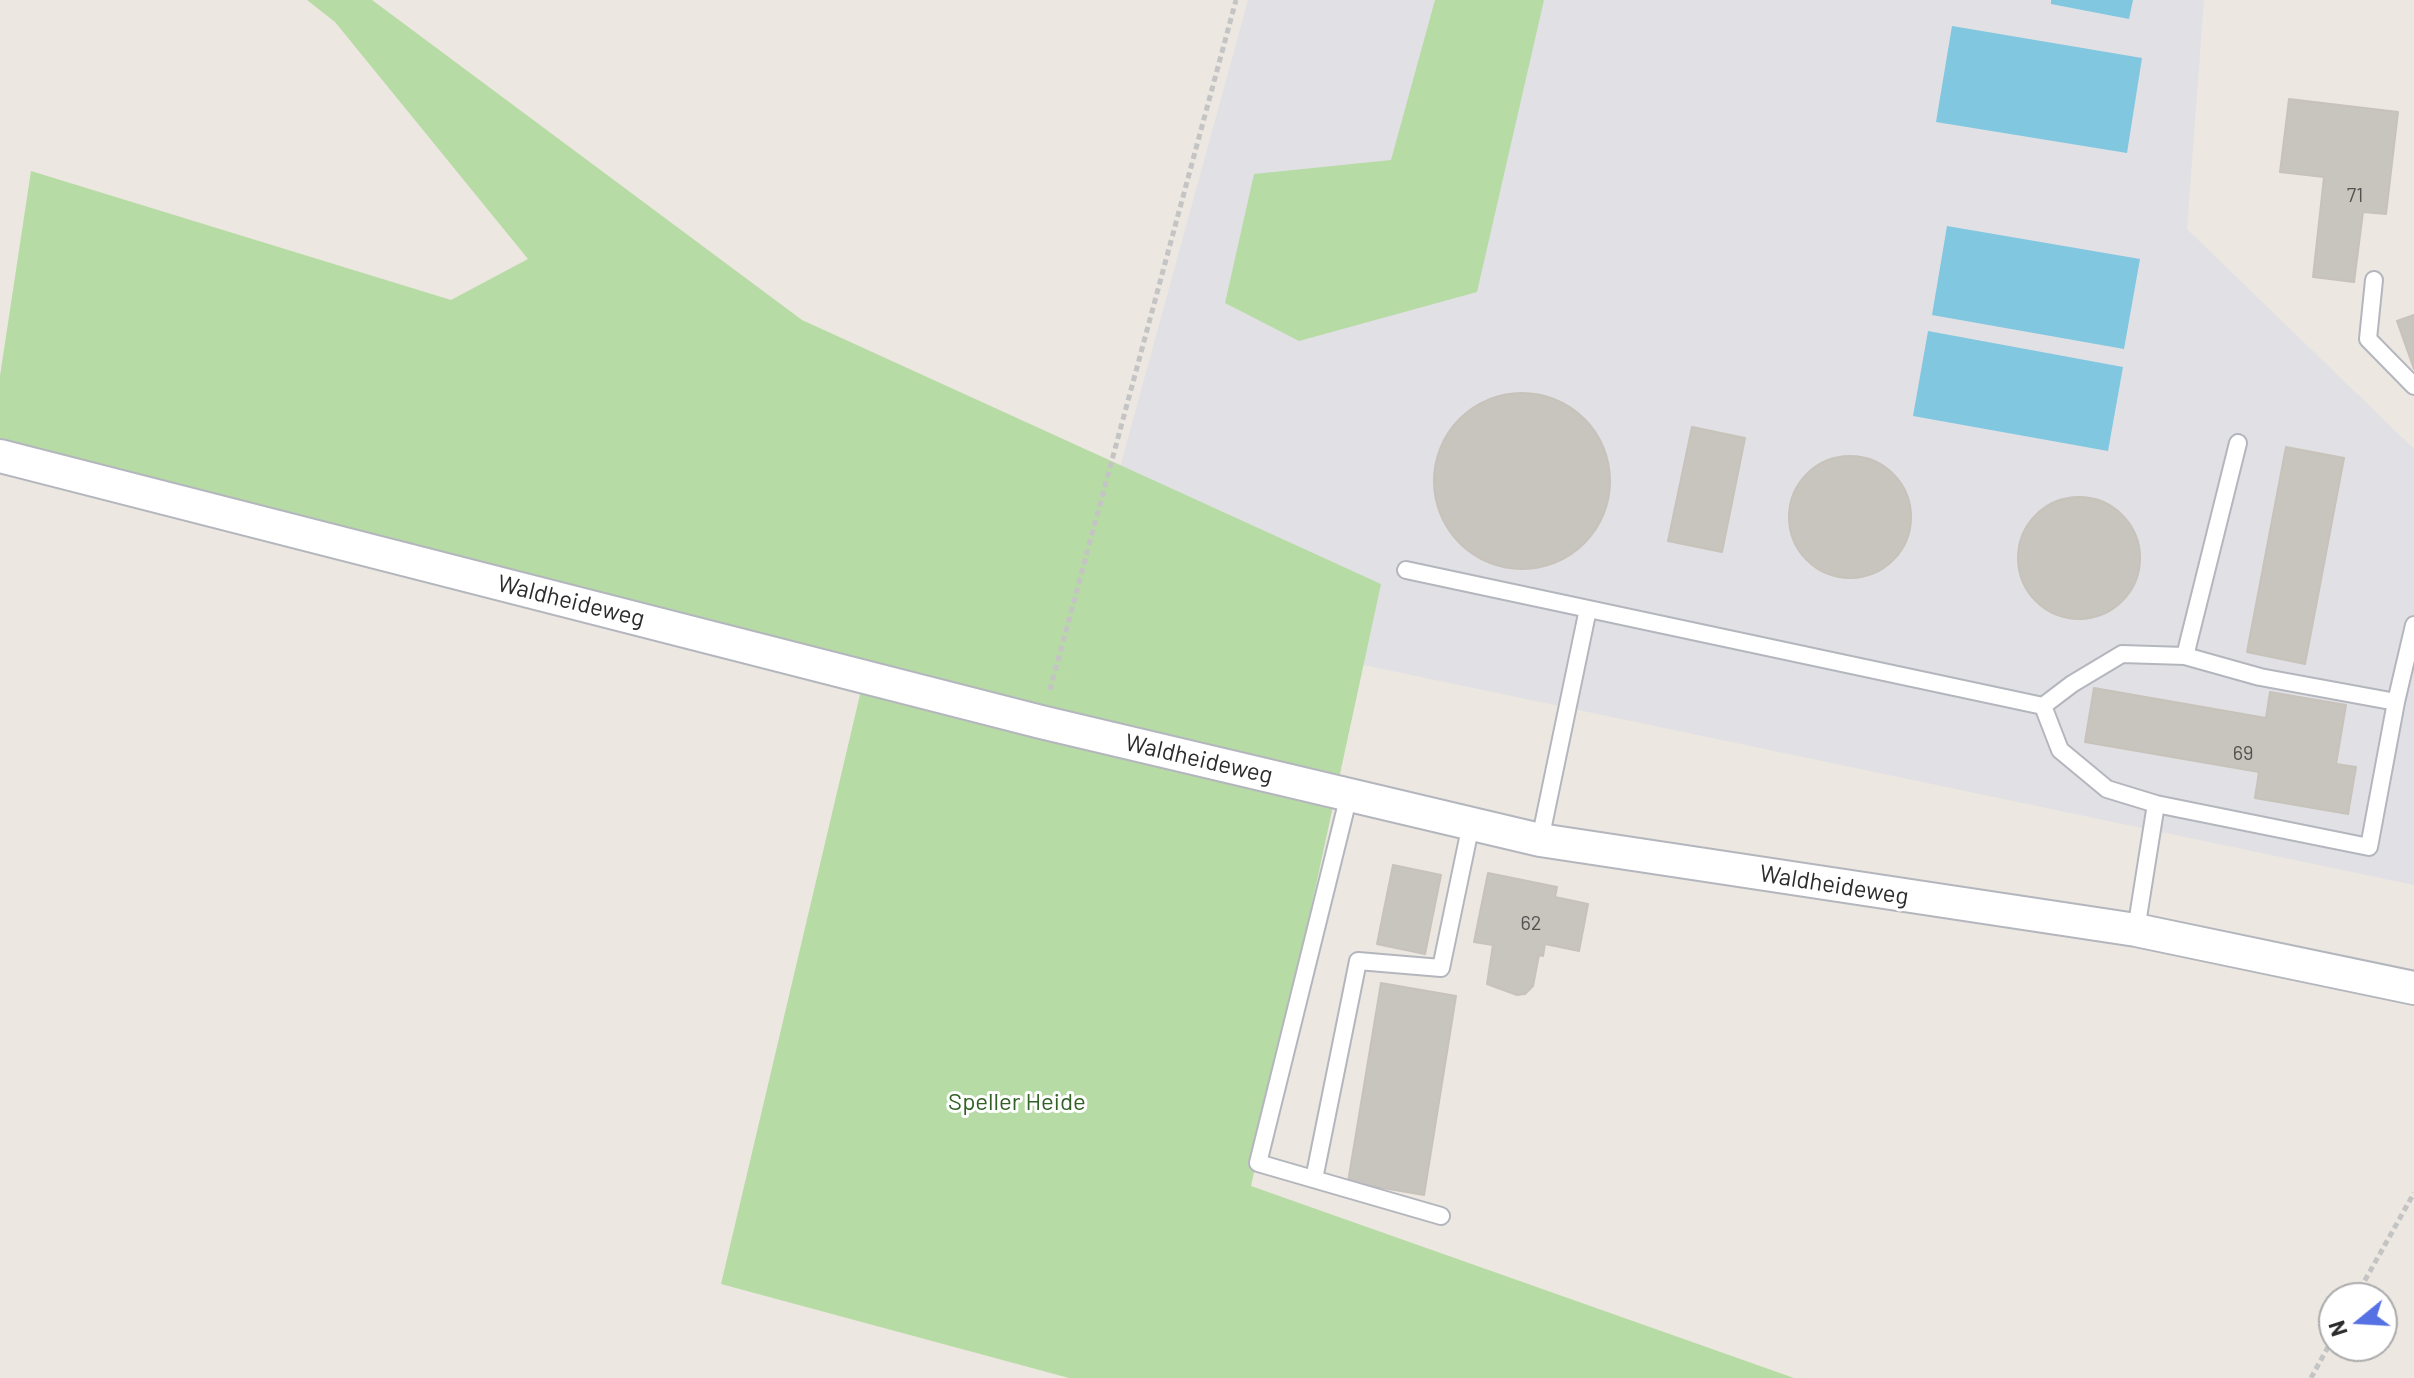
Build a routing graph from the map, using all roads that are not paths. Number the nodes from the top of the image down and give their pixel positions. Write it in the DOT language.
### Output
graph roads {
  1 [pos="2374,280"];
  2 [pos="2414,386"];
  3 [pos="2238,443"];
  4 [pos="0,456"];
  5 [pos="1406,570"];
  6 [pos="1588,609"];
  7 [pos="2414,625"];
  8 [pos="2185,656"];
  9 [pos="2396,702"];
  10 [pos="2043,706"];
  11 [pos="1349,795"];
  12 [pos="2156,804"];
  13 [pos="1471,824"];
  14 [pos="1540,840"];
  15 [pos="2136,930"];
  16 [pos="2414,988"];
  17 [pos="1314,1179"];
  18 [pos="1441,1216"];
  1 -- 2 [label="lane"];
  3 -- 8 [label="lane"];
  4 -- 11 [label="street, Waldheideweg"];
  5 -- 6 [label="lane"];
  6 -- 10 [label="lane"];
  6 -- 14 [label="lane"];
  7 -- 9 [label="lane"];
  8 -- 9 [label="lane"];
  8 -- 10 [label="lane"];
  9 -- 12 [label="lane"];
  10 -- 12 [label="lane"];
  11 -- 13 [label="street, Waldheideweg"];
  11 -- 17 [label="lane"];
  12 -- 15 [label="lane"];
  13 -- 14 [label="street, Waldheideweg"];
  13 -- 17 [label="lane"];
  14 -- 15 [label="street, Waldheideweg"];
  15 -- 16 [label="street, Waldheideweg"];
  17 -- 18 [label="lane"];
}
